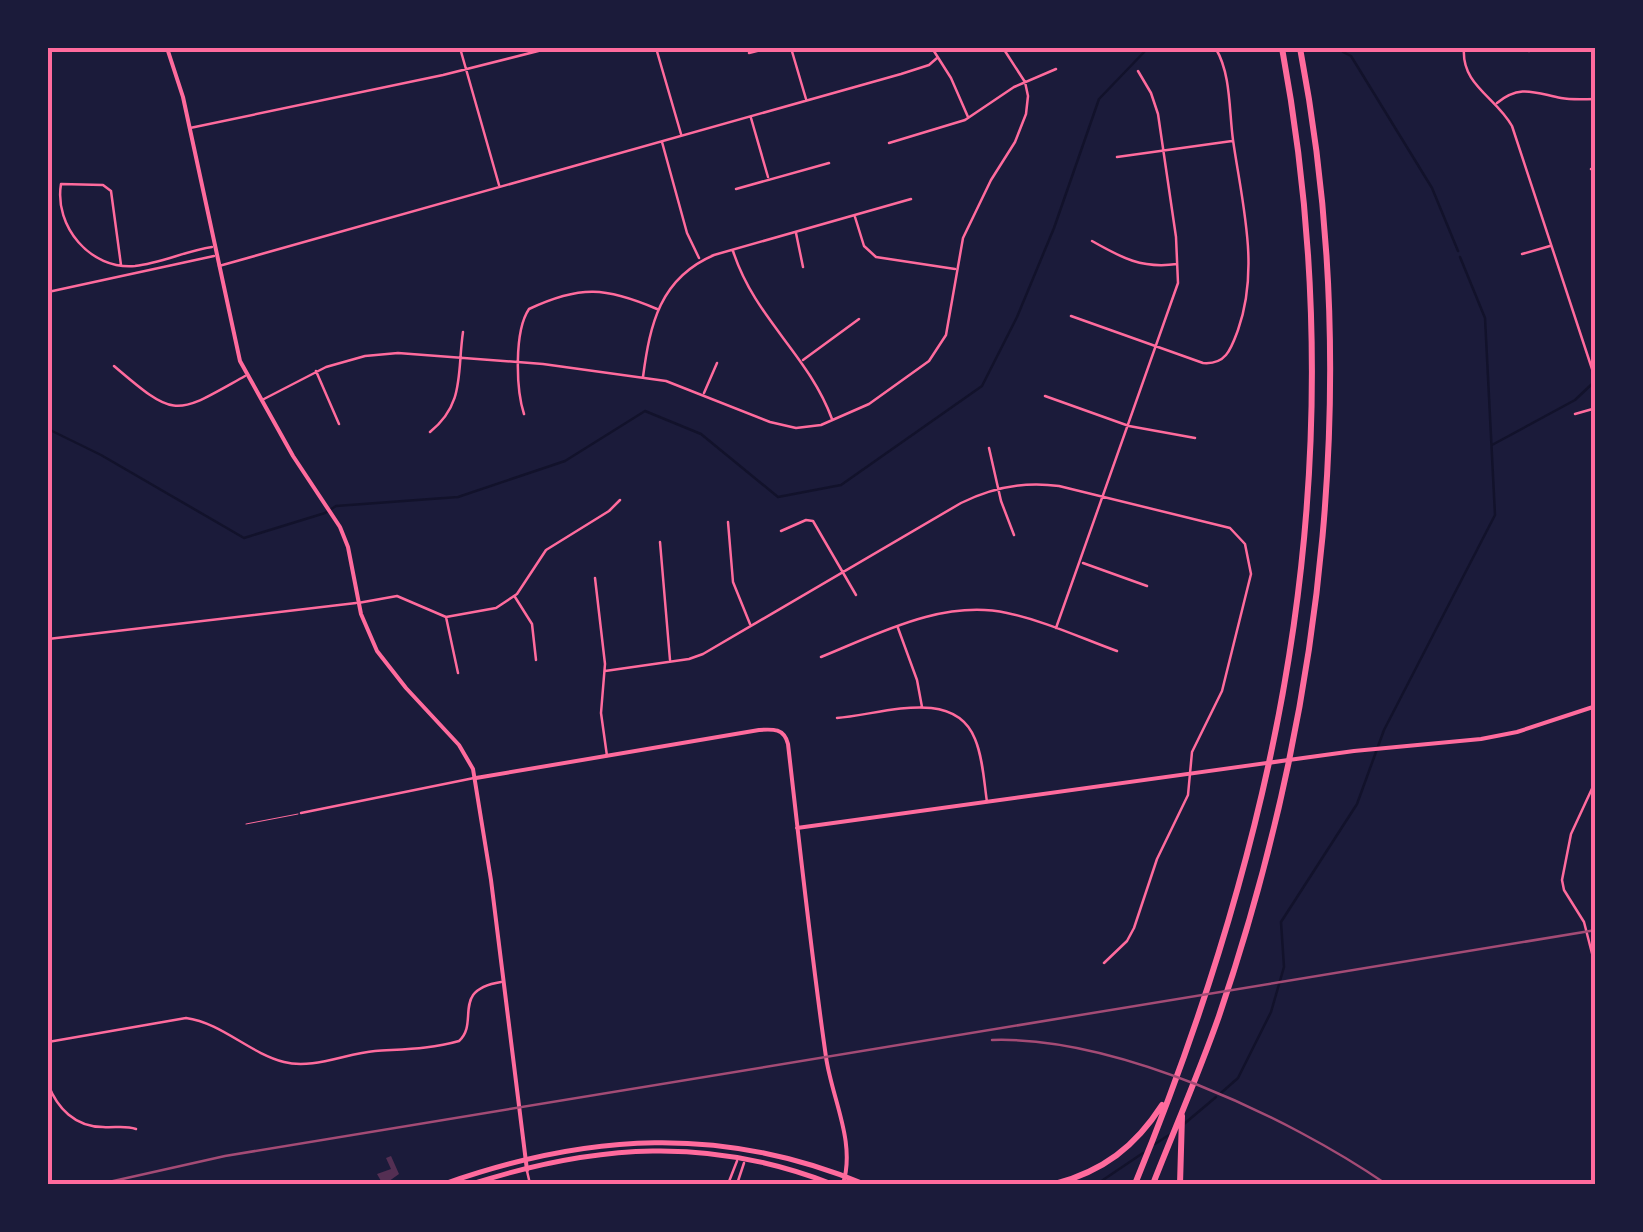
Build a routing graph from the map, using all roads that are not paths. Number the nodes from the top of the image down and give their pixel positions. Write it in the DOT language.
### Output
graph roads {
  1 [pos="166,48"];
  2 [pos="460,48"];
  3 [pos="550,48"];
  4 [pos="656,48"];
  5 [pos="769,48"];
  6 [pos="791,48"];
  7 [pos="932,48"];
  8 [pos="1003,48"];
  9 [pos="1282,48"];
  10 [pos="1300,48"];
  11 [pos="1464,48"];
  12 [pos="1216,49"];
  13 [pos="749,53"];
  14 [pos="937,58"];
  15 [pos="1056,69"];
  16 [pos="466,70"];
  17 [pos="1138,71"];
  18 [pos="1024,82"];
  19 [pos="1596,99"];
  20 [pos="806,100"];
  21 [pos="1496,104"];
  22 [pos="750,116"];
  23 [pos="968,119"];
  24 [pos="190,128"];
  25 [pos="681,136"];
  26 [pos="662,141"];
  27 [pos="1234,141"];
  28 [pos="890,142"];
  29 [pos="1164,150"];
  30 [pos="1117,157"];
  31 [pos="829,163"];
  32 [pos="768,180"];
  33 [pos="499,187"];
  34 [pos="736,189"];
  35 [pos="911,200"];
  36 [pos="855,216"];
  37 [pos="795,232"];
  38 [pos="1092,241"];
  39 [pos="1552,245"];
  40 [pos="214,247"];
  41 [pos="733,249"];
  42 [pos="1522,254"];
  43 [pos="216,256"];
  44 [pos="700,261"];
  45 [pos="1178,264"];
  46 [pos="121,265"];
  47 [pos="218,266"];
  48 [pos="803,267"];
  49 [pos="956,269"];
  50 [pos="48,292"];
  51 [pos="657,309"];
  52 [pos="1070,316"];
  53 [pos="859,319"];
  54 [pos="462,332"];
  55 [pos="1158,347"];
  56 [pos="460,357"];
  57 [pos="802,361"];
  58 [pos="519,362"];
  59 [pos="718,363"];
  60 [pos="114,366"];
  61 [pos="1594,370"];
  62 [pos="316,371"];
  63 [pos="246,375"];
  64 [pos="643,378"];
  65 [pos="1596,381"];
  66 [pos="704,394"];
  67 [pos="1045,396"];
  68 [pos="261,401"];
  69 [pos="1596,408"];
  70 [pos="524,414"];
  71 [pos="1575,414"];
  72 [pos="832,420"];
  73 [pos="339,424"];
  74 [pos="1130,426"];
  75 [pos="430,432"];
  76 [pos="1195,438"];
  77 [pos="988,448"];
  78 [pos="998,488"];
  79 [pos="1104,496"];
  80 [pos="620,500"];
  81 [pos="728,522"];
  82 [pos="781,531"];
  83 [pos="1014,535"];
  84 [pos="660,542"];
  85 [pos="1080,562"];
  86 [pos="842,572"];
  87 [pos="595,578"];
  88 [pos="1147,586"];
  89 [pos="856,595"];
  90 [pos="514,596"];
  91 [pos="358,603"];
  92 [pos="446,617"];
  93 [pos="751,626"];
  94 [pos="898,627"];
  95 [pos="1056,628"];
  96 [pos="48,639"];
  97 [pos="1118,651"];
  98 [pos="821,657"];
  99 [pos="536,660"];
  100 [pos="670,662"];
  101 [pos="605,671"];
  102 [pos="458,673"];
  103 [pos="1596,706"];
  104 [pos="922,708"];
  105 [pos="838,718"];
  106 [pos="607,757"];
  107 [pos="1190,774"];
  108 [pos="476,778"];
  109 [pos="1596,780"];
  110 [pos="987,804"];
  111 [pos="301,813"];
  112 [pos="246,824"];
  113 [pos="797,828"];
  114 [pos="1104,963"];
  115 [pos="1596,969"];
  116 [pos="503,982"];
  117 [pos="48,1042"];
  118 [pos="48,1084"];
  119 [pos="1170,1091"];
  120 [pos="50,1095"];
  121 [pos="1183,1109"];
  122 [pos="136,1129"];
  123 [pos="746,1148"];
  124 [pos="743,1156"];
  125 [pos="525,1162"];
  126 [pos="527,1170"];
  127 [pos="844,1181"];
  128 [pos="444,1184"];
  129 [pos="472,1184"];
  130 [pos="530,1184"];
  131 [pos="728,1184"];
  132 [pos="737,1184"];
  133 [pos="832,1184"];
  134 [pos="864,1184"];
  135 [pos="1055,1184"];
  136 [pos="1135,1184"];
  137 [pos="1153,1184"];
  138 [pos="1180,1184"];
  1 -- 24 [label="main road"];
  2 -- 16 [label="street"];
  3 -- 16 [label="street"];
  4 -- 25 [label="street"];
  5 -- 13 [label="street"];
  6 -- 20 [label="street"];
  7 -- 14 [label="street"];
  8 -- 18 [label="street"];
  9 -- 119 [label="highway"];
  10 -- 121 [label="highway"];
  11 -- 21 [label="street"];
  12 -- 27 [label="street"];
  14 -- 20 [label="street"];
  14 -- 23 [label="street"];
  15 -- 18 [label="street"];
  16 -- 24 [label="street"];
  16 -- 33 [label="street"];
  17 -- 29 [label="street"];
  18 -- 23 [label="street"];
  18 -- 49 [label="street"];
  19 -- 21 [label="street"];
  20 -- 22 [label="street"];
  21 -- 39 [label="street"];
  22 -- 25 [label="street"];
  22 -- 32 [label="street"];
  23 -- 28 [label="street"];
  24 -- 40 [label="main road"];
  25 -- 26 [label="street"];
  26 -- 33 [label="street"];
  26 -- 44 [label="street"];
  27 -- 29 [label="street"];
  27 -- 55 [label="street"];
  29 -- 30 [label="street"];
  29 -- 45 [label="street"];
  31 -- 32 [label="street"];
  32 -- 34 [label="street"];
  33 -- 47 [label="street"];
  35 -- 36 [label="street"];
  36 -- 37 [label="street"];
  36 -- 49 [label="street"];
  37 -- 41 [label="street"];
  37 -- 48 [label="street"];
  38 -- 45 [label="street"];
  39 -- 42 [label="street"];
  39 -- 61 [label="street"];
  40 -- 43 [label="main road"];
  40 -- 46 [label="street"];
  41 -- 44 [label="street"];
  41 -- 57 [label="street"];
  43 -- 47 [label="main road"];
  43 -- 50 [label="street"];
  44 -- 51 [label="street"];
  45 -- 55 [label="street"];
  46 -- 46 [label="street"];
  47 -- 63 [label="main road"];
  49 -- 72 [label="street"];
  51 -- 58 [label="street"];
  51 -- 64 [label="street"];
  52 -- 55 [label="street"];
  53 -- 57 [label="street"];
  54 -- 56 [label="street"];
  55 -- 74 [label="street"];
  56 -- 58 [label="street"];
  56 -- 62 [label="street"];
  56 -- 75 [label="street"];
  57 -- 72 [label="street"];
  58 -- 64 [label="street"];
  58 -- 70 [label="street"];
  59 -- 66 [label="street"];
  60 -- 63 [label="street"];
  61 -- 65 [label="street"];
  62 -- 68 [label="street"];
  62 -- 73 [label="street"];
  63 -- 68 [label="main road"];
  64 -- 66 [label="street"];
  66 -- 72 [label="street"];
  67 -- 74 [label="street"];
  68 -- 91 [label="main road"];
  69 -- 71 [label="street"];
  74 -- 76 [label="street"];
  74 -- 79 [label="street"];
  77 -- 78 [label="street"];
  78 -- 79 [label="street"];
  78 -- 83 [label="street"];
  78 -- 86 [label="street"];
  79 -- 85 [label="street"];
  79 -- 107 [label="street"];
  80 -- 90 [label="street"];
  81 -- 93 [label="street"];
  82 -- 86 [label="street"];
  84 -- 100 [label="street"];
  85 -- 88 [label="street"];
  85 -- 95 [label="street"];
  86 -- 89 [label="street"];
  86 -- 93 [label="street"];
  87 -- 101 [label="street"];
  90 -- 92 [label="street"];
  90 -- 99 [label="street"];
  91 -- 92 [label="street"];
  91 -- 96 [label="street"];
  91 -- 108 [label="main road"];
  92 -- 102 [label="street"];
  93 -- 100 [label="street"];
  94 -- 95 [label="street"];
  94 -- 98 [label="street"];
  94 -- 104 [label="street"];
  95 -- 97 [label="street"];
  100 -- 101 [label="street"];
  101 -- 106 [label="street"];
  103 -- 107 [label="main road"];
  104 -- 105 [label="street"];
  104 -- 110 [label="street"];
  106 -- 108 [label="main road"];
  106 -- 113 [label="main road"];
  107 -- 110 [label="main road"];
  107 -- 114 [label="street"];
  108 -- 111 [label="street"];
  108 -- 116 [label="main road"];
  109 -- 115 [label="street"];
  110 -- 113 [label="main road"];
  111 -- 112 [label="lane"];
  113 -- 127 [label="main road"];
  116 -- 117 [label="street"];
  116 -- 125 [label="main road"];
  118 -- 120 [label="street"];
  119 -- 135 [label="highway"];
  119 -- 136 [label="highway"];
  120 -- 122 [label="street"];
  121 -- 137 [label="highway"];
  121 -- 138 [label="highway"];
  123 -- 124 [label="street"];
  123 -- 125 [label="main road"];
  123 -- 127 [label="main road"];
  124 -- 126 [label="main road"];
  124 -- 131 [label="street"];
  124 -- 132 [label="street"];
  124 -- 133 [label="main road"];
  125 -- 126 [label="main road"];
  125 -- 128 [label="main road"];
  126 -- 129 [label="main road"];
  126 -- 130 [label="street"];
  127 -- 134 [label="main road"];
}
